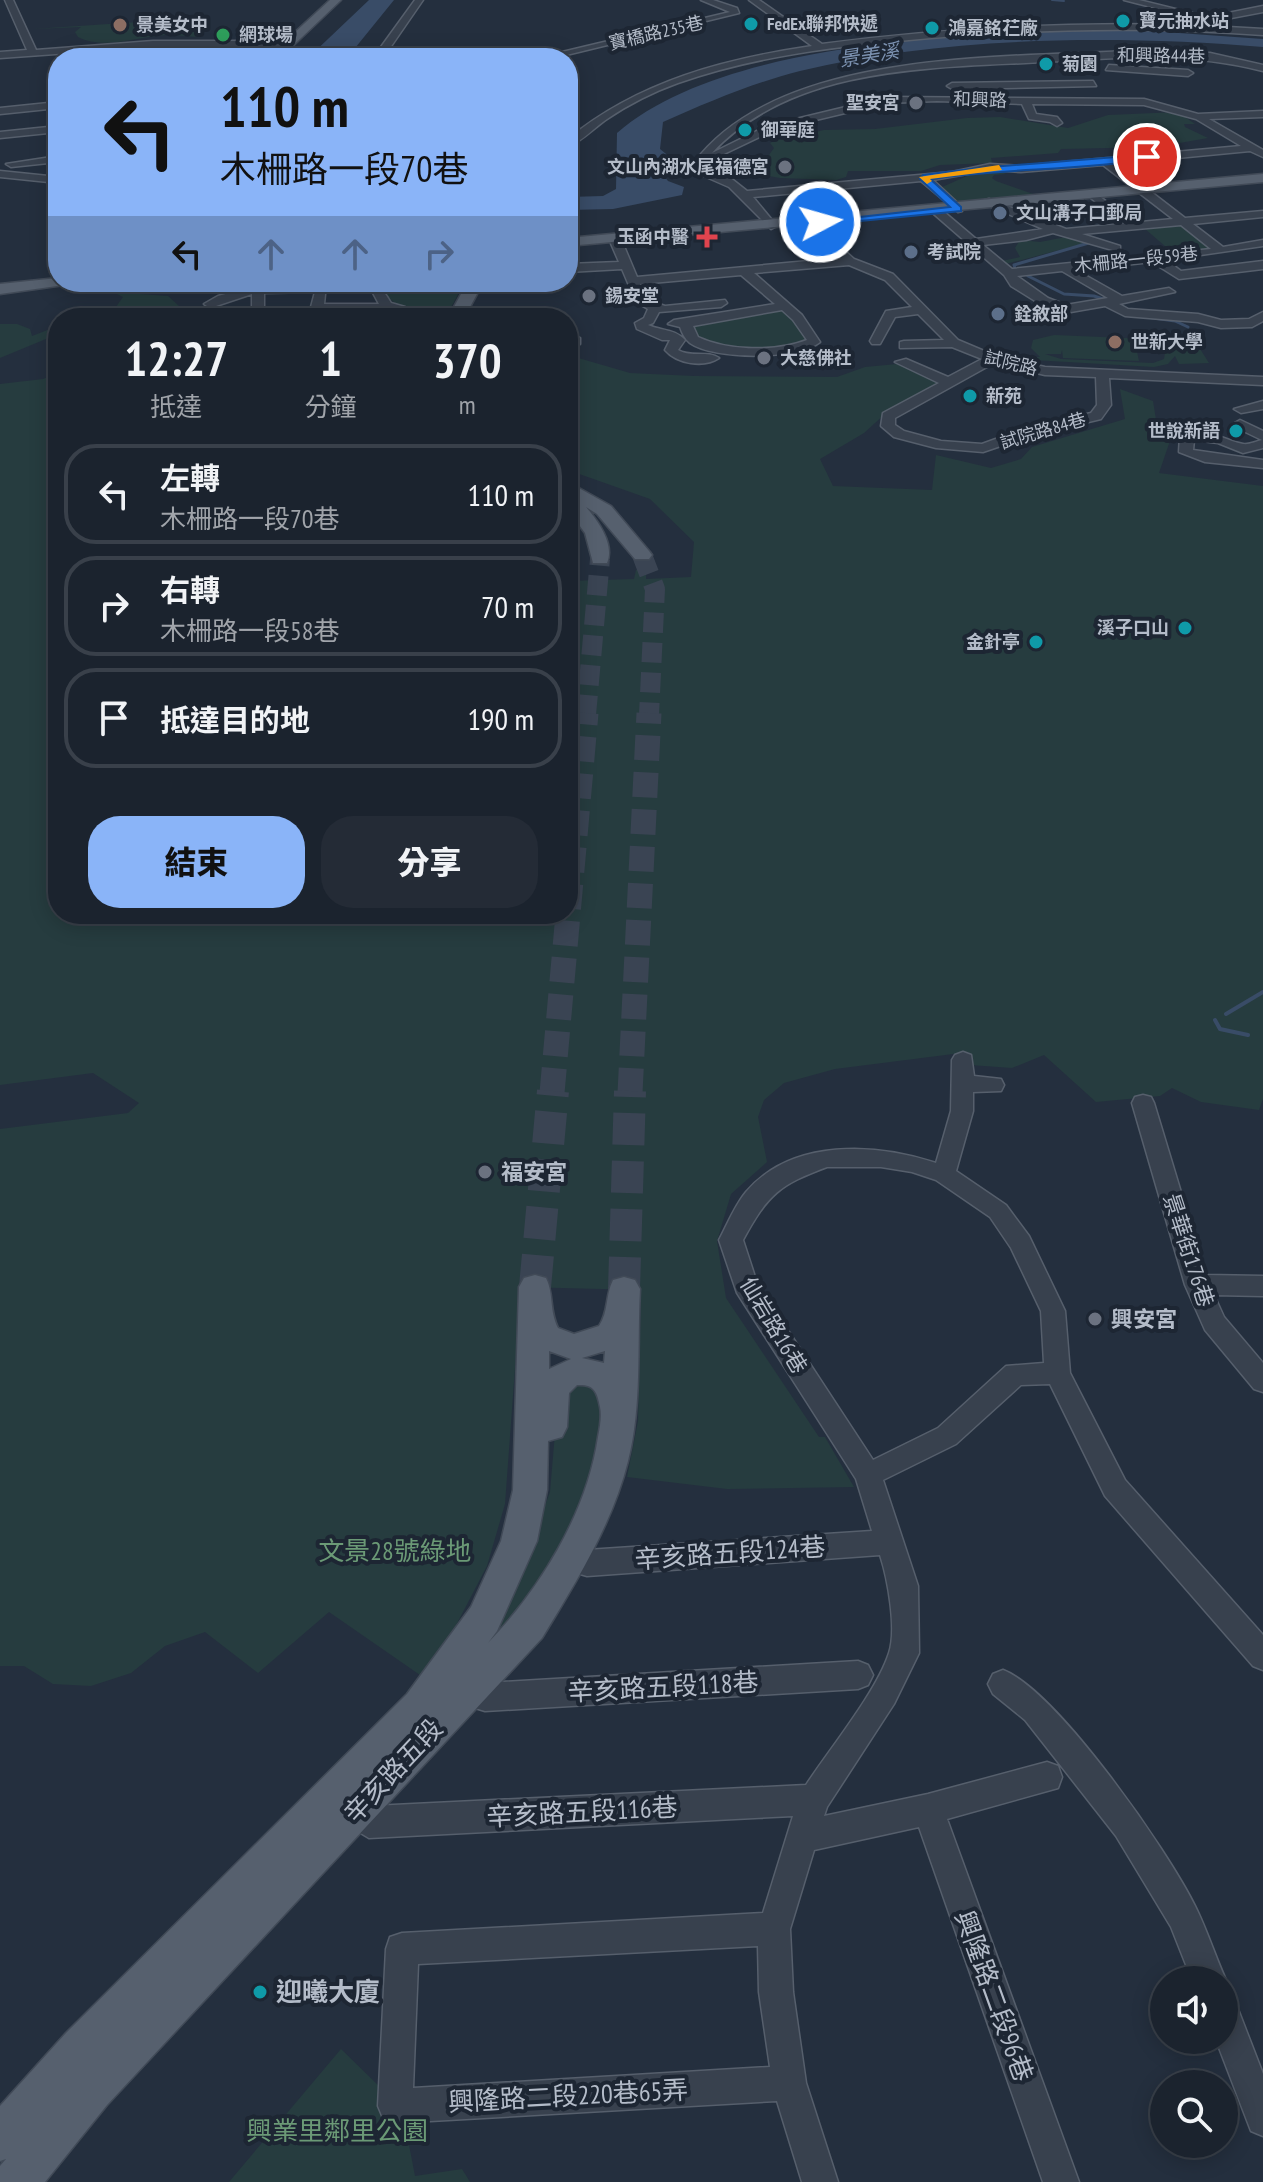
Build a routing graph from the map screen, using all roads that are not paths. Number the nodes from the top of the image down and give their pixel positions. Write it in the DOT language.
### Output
graph roads {
  1 [pos="336,0"];
  2 [pos="419,0"];
  3 [pos="705,0"];
  4 [pos="753,0"];
  5 [pos="1128,0"];
  6 [pos="10,3"];
  7 [pos="0,6"];
  8 [pos="1263,9"];
  9 [pos="1210,19"];
  10 [pos="1263,31"];
  11 [pos="819,34"];
  12 [pos="803,35"];
  13 [pos="289,44"];
  14 [pos="820,47"];
  15 [pos="84,48"];
  16 [pos="284,48"];
  17 [pos="385,48"];
  18 [pos="48,50"];
  19 [pos="578,50"];
  20 [pos="32,51"];
  21 [pos="1163,53"];
  22 [pos="0,55"];
  23 [pos="1108,55"];
  24 [pos="1025,65"];
  25 [pos="1263,68"];
  26 [pos="1071,69"];
  27 [pos="1101,69"];
  28 [pos="940,70"];
  29 [pos="1152,71"];
  30 [pos="1189,74"];
  31 [pos="1093,84"];
  32 [pos="1027,85"];
  33 [pos="952,86"];
  34 [pos="792,96"];
  35 [pos="965,101"];
  36 [pos="1085,101"];
  37 [pos="1029,105"];
  38 [pos="48,106"];
  39 [pos="992,110"];
  40 [pos="0,111"];
  41 [pos="842,114"];
  42 [pos="1263,114"];
  43 [pos="1199,117"];
  44 [pos="860,121"];
  45 [pos="1057,123"];
  46 [pos="48,130"];
  47 [pos="578,131"];
  48 [pos="582,133"];
  49 [pos="0,135"];
  50 [pos="578,136"];
  51 [pos="1250,148"];
  52 [pos="1263,154"];
  53 [pos="48,160"];
  54 [pos="698,164"];
  55 [pos="0,165"];
  56 [pos="1103,166"];
  57 [pos="0,174"];
  58 [pos="1018,176"];
  59 [pos="923,177"];
  60 [pos="48,179"];
  61 [pos="1263,180"];
  62 [pos="1142,190"];
  63 [pos="1118,191"];
  64 [pos="745,194"];
  65 [pos="1095,196"];
  66 [pos="992,204"];
  67 [pos="956,208"];
  68 [pos="934,210"];
  69 [pos="1263,214"];
  70 [pos="1124,220"];
  71 [pos="1182,221"];
  72 [pos="810,223"];
  73 [pos="771,226"];
  74 [pos="1136,226"];
  75 [pos="1055,232"];
  76 [pos="615,240"];
  77 [pos="578,242"];
  78 [pos="972,243"];
  79 [pos="1263,243"];
  80 [pos="1116,248"];
  81 [pos="1221,251"];
  82 [pos="1173,256"];
  83 [pos="1155,258"];
  84 [pos="850,261"];
  85 [pos="626,265"];
  86 [pos="1263,265"];
  87 [pos="578,267"];
  88 [pos="1063,267"];
  89 [pos="744,271"];
  90 [pos="877,271"];
  91 [pos="1009,273"];
  92 [pos="854,275"];
  93 [pos="1179,275"];
  94 [pos="48,281"];
  95 [pos="633,281"];
  96 [pos="1202,284"];
  97 [pos="0,287"];
  98 [pos="240,292"];
  99 [pos="379,292"];
  100 [pos="1169,292"];
  101 [pos="321,293"];
  102 [pos="335,293"];
  103 [pos="350,293"];
  104 [pos="1115,302"];
  105 [pos="721,303"];
  106 [pos="210,304"];
  107 [pos="783,306"];
  108 [pos="322,308"];
  109 [pos="381,308"];
  110 [pos="920,310"];
  111 [pos="652,314"];
  112 [pos="1263,316"];
  113 [pos="686,323"];
  114 [pos="666,337"];
  115 [pos="876,341"];
  116 [pos="954,343"];
  117 [pos="904,345"];
  118 [pos="713,358"];
  119 [pos="992,359"];
  120 [pos="901,362"];
  121 [pos="1102,374"];
  122 [pos="1263,381"];
  123 [pos="948,382"];
  124 [pos="1263,405"];
  125 [pos="1263,436"];
  126 [pos="1263,444"];
  127 [pos="1263,464"];
  128 [pos="578,494"];
  129 [pos="578,511"];
  130 [pos="642,555"];
  131 [pos="600,559"];
  132 [pos="993,1085"];
  133 [pos="1143,1103"];
  134 [pos="944,1174"];
  135 [pos="1197,1285"];
  136 [pos="1263,1286"];
  137 [pos="1057,1373"];
  138 [pos="1263,1381"];
  139 [pos="618,1415"];
  140 [pos="530,1474"];
  141 [pos="868,1475"];
  142 [pos="891,1542"];
  143 [pos="570,1559"];
  144 [pos="1263,1656"];
  145 [pos="858,1675"];
  146 [pos="1003,1684"];
  147 [pos="469,1693"];
  148 [pos="1047,1777"];
  149 [pos="814,1800"];
  150 [pos="928,1809"];
  151 [pos="355,1812"];
  152 [pos="802,1837"];
  153 [pos="774,1929"];
  154 [pos="1203,1966"];
  155 [pos="1238,2053"];
  156 [pos="789,2083"];
  157 [pos="1263,2119"];
  158 [pos="0,2139"];
  159 [pos="16,2182"];
  160 [pos="820,2182"];
  161 [pos="1061,2182"];
  1 -- 13 [label="main road"];
  2 -- 17 [label="street"];
  3 -- 19 [label="street, 寶橋路235巷"];
  4 -- 12 [label="street"];
  5 -- 9 [label="street"];
  6 -- 7 [label="street"];
  6 -- 20 [label="street"];
  8 -- 9 [label="street"];
  9 -- 10 [label="street"];
  10 -- 14 [label="street"];
  11 -- 12 [label="street"];
  12 -- 14 [label="street"];
  13 -- 15 [label="street"];
  13 -- 16 [label="main road"];
  14 -- 48 [label="street"];
  18 -- 20 [label="street"];
  20 -- 22 [label="street"];
  21 -- 23 [label="street, 和興路44巷"];
  21 -- 25 [label="street, 和興路44巷"];
  21 -- 29 [label="street"];
  23 -- 24 [label="street"];
  23 -- 27 [label="street, 和興路44巷"];
  24 -- 26 [label="street"];
  24 -- 28 [label="street, 和興路"];
  24 -- 32 [label="street"];
  27 -- 29 [label="street"];
  27 -- 31 [label="street, 和興路44巷"];
  28 -- 33 [label="street"];
  28 -- 34 [label="street, 和興路"];
  29 -- 30 [label="street"];
  31 -- 32 [label="street"];
  31 -- 36 [label="street, 和興路44巷"];
  32 -- 33 [label="street"];
  32 -- 37 [label="street"];
  33 -- 35 [label="street"];
  34 -- 41 [label="street"];
  34 -- 54 [label="street, 和興路"];
  35 -- 37 [label="street, 和興路"];
  35 -- 41 [label="street, 和興路"];
  36 -- 37 [label="street, 和興路"];
  36 -- 43 [label="street, 和興路"];
  37 -- 39 [label="street"];
  37 -- 45 [label="street"];
  38 -- 40 [label="street"];
  41 -- 44 [label="street"];
  41 -- 54 [label="street, 和興路"];
  42 -- 43 [label="street"];
  43 -- 51 [label="street, 和興路"];
  46 -- 49 [label="street"];
  47 -- 48 [label="street"];
  48 -- 50 [label="street"];
  51 -- 52 [label="street, 和興路"];
  51 -- 56 [label="street"];
  53 -- 55 [label="street"];
  54 -- 64 [label="street"];
  56 -- 58 [label="street"];
  56 -- 59 [label="street"];
  56 -- 62 [label="street"];
  56 -- 63 [label="street"];
  57 -- 60 [label="street"];
  59 -- 64 [label="street"];
  59 -- 67 [label="street"];
  61 -- 62 [label="main road"];
  62 -- 63 [label="main road"];
  62 -- 65 [label="main road"];
  62 -- 71 [label="street"];
  63 -- 66 [label="main road"];
  64 -- 73 [label="street"];
  65 -- 66 [label="main road"];
  65 -- 70 [label="street"];
  66 -- 67 [label="main road"];
  66 -- 75 [label="street"];
  67 -- 68 [label="main road"];
  68 -- 72 [label="main road"];
  68 -- 78 [label="street"];
  69 -- 71 [label="street"];
  71 -- 74 [label="street"];
  71 -- 81 [label="street"];
  72 -- 73 [label="main road"];
  72 -- 76 [label="main road"];
  72 -- 84 [label="street, 試院路"];
  73 -- 76 [label="main road"];
  74 -- 75 [label="street"];
  74 -- 82 [label="street"];
  75 -- 78 [label="street"];
  75 -- 80 [label="street"];
  76 -- 77 [label="main road"];
  76 -- 85 [label="street"];
  78 -- 91 [label="street"];
  79 -- 81 [label="street, 木柵路一段59巷"];
  81 -- 82 [label="street, 木柵路一段59巷"];
  82 -- 83 [label="street, 木柵路一段59巷"];
  83 -- 88 [label="street, 木柵路一段59巷"];
  83 -- 93 [label="street"];
  84 -- 89 [label="street"];
  84 -- 90 [label="street, 試院路"];
  85 -- 87 [label="street"];
  85 -- 95 [label="street"];
  86 -- 93 [label="street"];
  88 -- 91 [label="street, 木柵路一段59巷"];
  88 -- 104 [label="street"];
  89 -- 95 [label="street"];
  89 -- 107 [label="street"];
  90 -- 92 [label="street"];
  90 -- 110 [label="street, 試院路"];
  91 -- 104 [label="street"];
  93 -- 96 [label="street"];
  94 -- 97 [label="main road"];
  95 -- 111 [label="street"];
  98 -- 106 [label="street"];
  99 -- 103 [label="street"];
  99 -- 109 [label="street"];
  100 -- 104 [label="street"];
  101 -- 102 [label="street"];
  101 -- 108 [label="street"];
  104 -- 112 [label="street"];
  105 -- 111 [label="street"];
  107 -- 113 [label="street"];
  107 -- 113 [label="street"];
  110 -- 115 [label="street"];
  110 -- 116 [label="street, 試院路"];
  111 -- 113 [label="street"];
  111 -- 114 [label="street"];
  111 -- 118 [label="street"];
  116 -- 117 [label="street"];
  116 -- 119 [label="street, 試院路"];
  119 -- 121 [label="street, 試院路"];
  119 -- 123 [label="street"];
  120 -- 123 [label="street"];
  121 -- 122 [label="street, 試院路"];
  121 -- 123 [label="street, 試院路84巷"];
  124 -- 125 [label="street"];
  126 -- 127 [label="street"];
  128 -- 130 [label="main road"];
  129 -- 131 [label="main road"];
  132 -- 134 [label="street"];
  133 -- 135 [label="street, 景華街176巷"];
  134 -- 137 [label="street, 仙岩路16巷"];
  134 -- 141 [label="street, 仙岩路16巷"];
  135 -- 136 [label="street"];
  135 -- 138 [label="street, 景華街176巷"];
  137 -- 141 [label="street"];
  137 -- 144 [label="street, 仙岩路16巷"];
  139 -- 140 [label="main road"];
  139 -- 140 [label="main road, 辛亥路五段"];
  139 -- 143 [label="main road, 辛亥路五段"];
  140 -- 158 [label="main road, 辛亥路五段"];
  141 -- 142 [label="street"];
  142 -- 143 [label="street, 辛亥路五段124巷"];
  142 -- 149 [label="street"];
  143 -- 147 [label="main road, 辛亥路五段"];
  145 -- 147 [label="street, 辛亥路五段118巷"];
  146 -- 154 [label="street"];
  147 -- 151 [label="main road, 辛亥路五段"];
  148 -- 150 [label="street"];
  149 -- 151 [label="street, 辛亥路五段116巷"];
  149 -- 152 [label="street"];
  150 -- 152 [label="street"];
  150 -- 161 [label="street, 興隆路二段96巷"];
  151 -- 159 [label="main road, 辛亥路五段"];
  152 -- 153 [label="street"];
  153 -- 156 [label="street"];
  153 -- 156 [label="street, 興隆路二段220巷65弄"];
  155 -- 157 [label="street"];
  156 -- 160 [label="street"];
}
